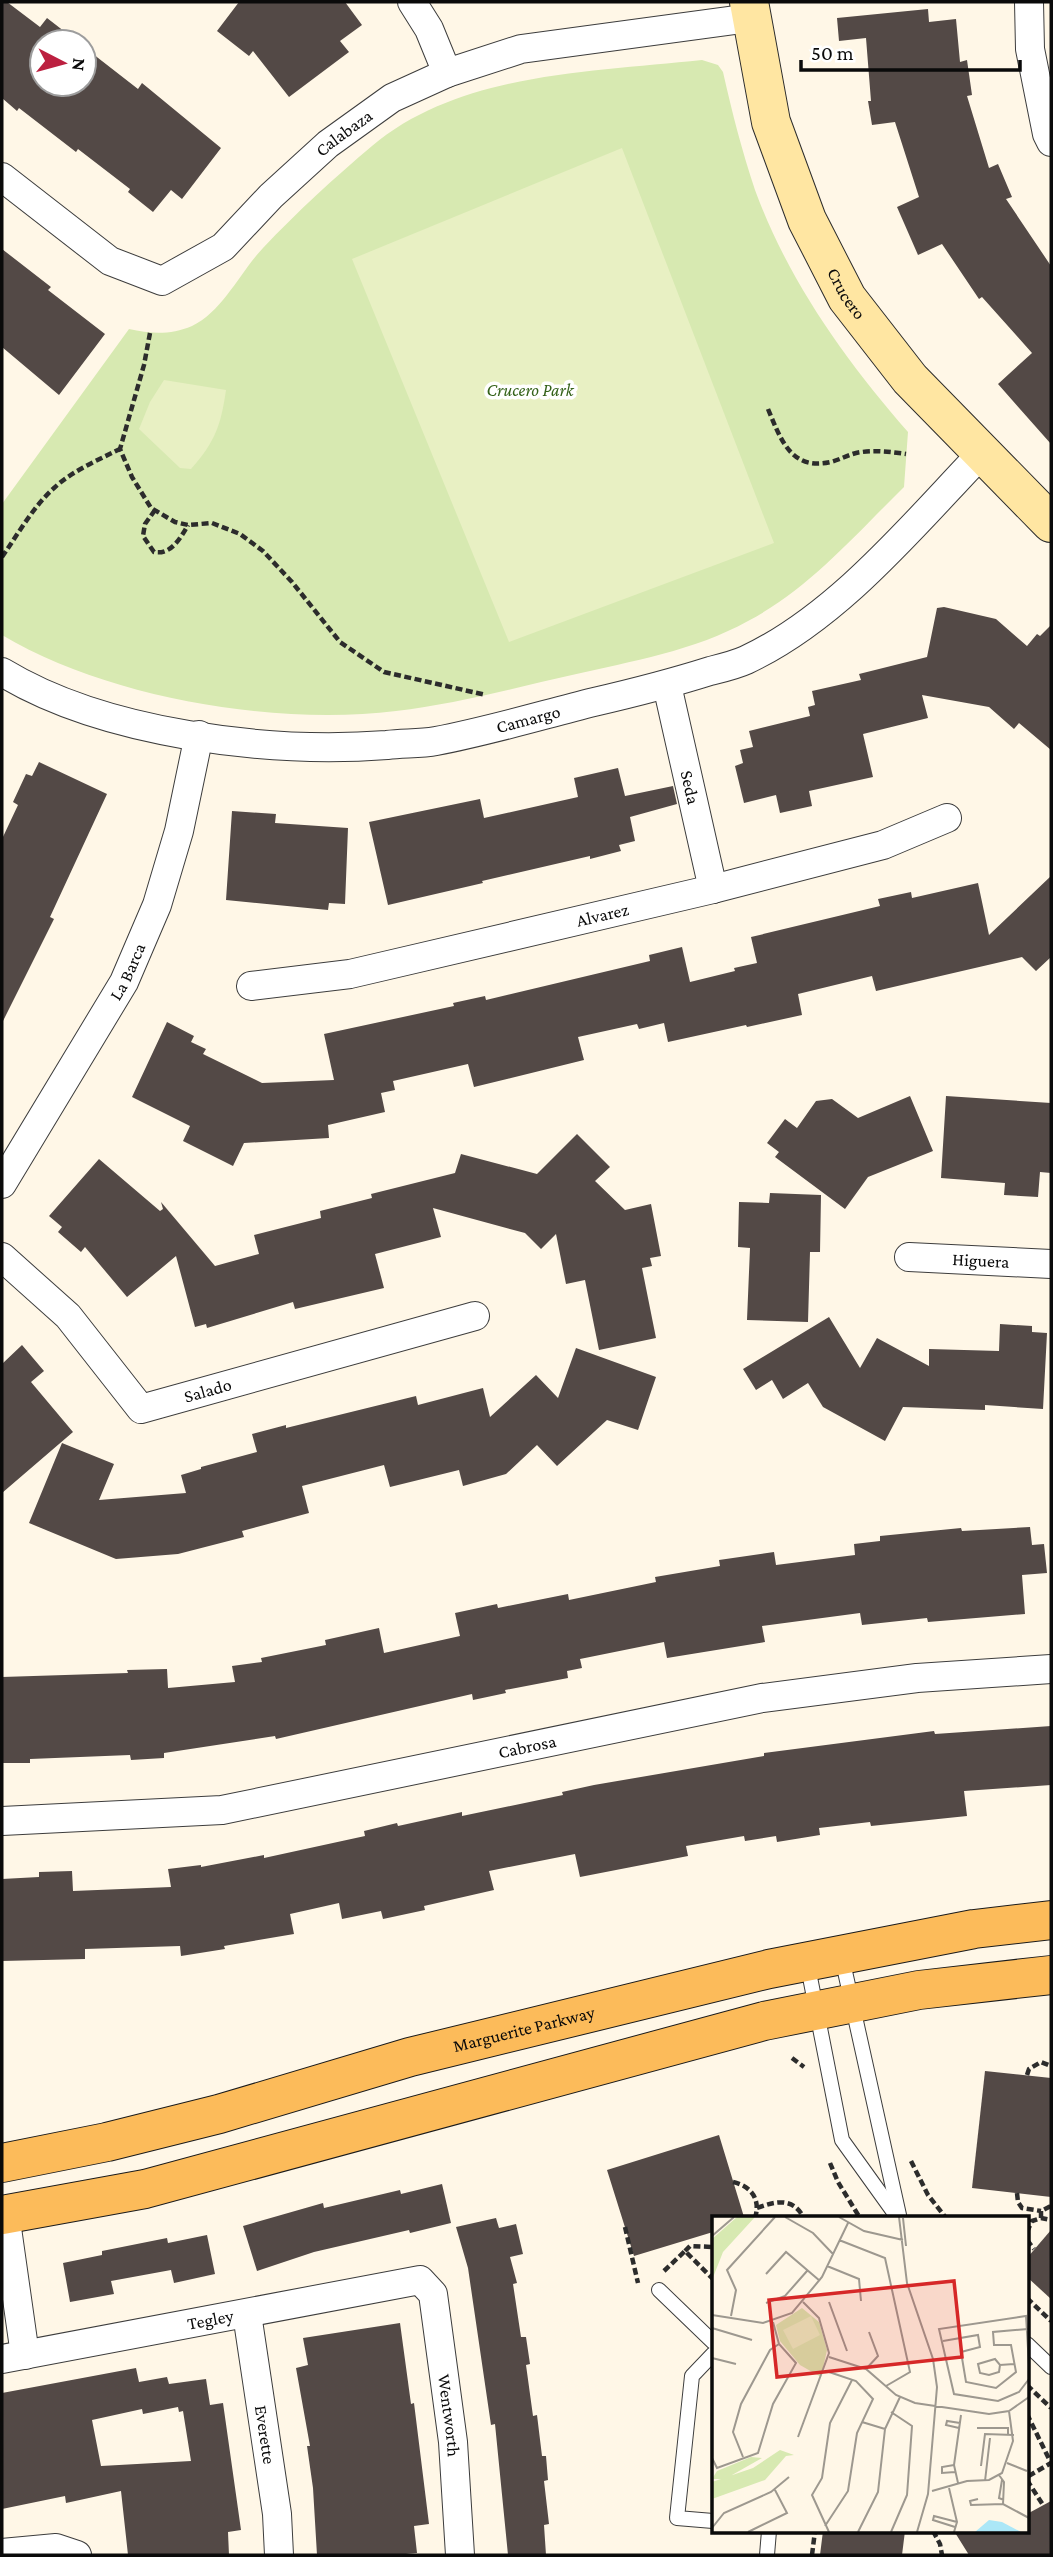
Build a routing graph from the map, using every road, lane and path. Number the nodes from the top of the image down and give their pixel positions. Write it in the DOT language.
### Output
graph roads {
  1 [pos="412,2"];
  2 [pos="1029,2"];
  3 [pos="749,10"];
  4 [pos="447,73"];
  5 [pos="1051,142"];
  6 [pos="2,177"];
  7 [pos="150,333"];
  8 [pos="768,409"];
  9 [pos="120,449"];
  10 [pos="982,453"];
  11 [pos="906,454"];
  12 [pos="155,510"];
  13 [pos="1051,523"];
  14 [pos="188,525"];
  15 [pos="2,557"];
  16 [pos="5,682"];
  17 [pos="667,685"];
  18 [pos="486,695"];
  19 [pos="199,735"];
  20 [pos="947,818"];
  21 [pos="713,889"];
  22 [pos="251,986"];
  23 [pos="2,1184"];
  24 [pos="2,1257"];
  25 [pos="909,1257"];
  26 [pos="1051,1264"];
  27 [pos="475,1316"];
  28 [pos="1051,1669"];
  29 [pos="2,1821"];
  30 [pos="1051,1920"];
  31 [pos="824,1957"];
  32 [pos="1051,1975"];
  33 [pos="834,2007"];
  34 [pos="1051,2066"];
  35 [pos="1027,2076"];
  36 [pos="911,2160"];
  37 [pos="2,2163"];
  38 [pos="733,2182"];
  39 [pos="1017,2193"];
  40 [pos="1051,2206"];
  41 [pos="757,2208"];
  42 [pos="1041,2211"];
  43 [pos="3,2214"];
  44 [pos="755,2216"];
  45 [pos="803,2216"];
  46 [pos="898,2216"];
  47 [pos="899,2216"];
  48 [pos="945,2216"];
  49 [pos="1041,2218"];
  50 [pos="1051,2220"];
  51 [pos="625,2227"];
  52 [pos="1028,2230"];
  53 [pos="1028,2241"];
  54 [pos="712,2247"];
  55 [pos="1034,2249"];
  56 [pos="685,2251"];
  57 [pos="657,2269"];
  58 [pos="712,2278"];
  59 [pos="420,2280"];
  60 [pos="654,2284"];
  61 [pos="1028,2299"];
  62 [pos="247,2314"];
  63 [pos="1051,2321"];
  64 [pos="712,2341"];
  65 [pos="1028,2345"];
  66 [pos="712,2355"];
  67 [pos="14,2357"];
  68 [pos="1051,2367"];
  69 [pos="1028,2386"];
  70 [pos="1051,2409"];
  71 [pos="1028,2416"];
  72 [pos="1028,2477"];
  73 [pos="1028,2480"];
  74 [pos="1044,2505"];
  75 [pos="712,2521"];
  76 [pos="769,2532"];
  77 [pos="815,2532"];
  78 [pos="934,2532"];
  79 [pos="2,2553"];
  80 [pos="77,2555"];
  81 [pos="279,2555"];
  82 [pos="460,2555"];
  83 [pos="766,2555"];
  84 [pos="812,2555"];
  85 [pos="942,2555"];
  1 -- 4 [label="street"];
  2 -- 5 [label="street"];
  3 -- 4 [label="street, Calabaza"];
  3 -- 10 [label="street, Crucero"];
  4 -- 6 [label="street, Calabaza"];
  7 -- 9 [label="path"];
  8 -- 11 [label="path"];
  9 -- 12 [label="path"];
  9 -- 15 [label="path"];
  10 -- 13 [label="street, Crucero"];
  10 -- 17 [label="street, Camargo"];
  12 -- 14 [label="path"];
  12 -- 14 [label="path"];
  14 -- 18 [label="path"];
  16 -- 19 [label="street, Camargo"];
  17 -- 19 [label="street, Camargo"];
  17 -- 21 [label="street, Seda"];
  19 -- 23 [label="street, La Barca"];
  20 -- 21 [label="street, Alvarez"];
  21 -- 22 [label="street, Alvarez"];
  24 -- 27 [label="street, Salado"];
  25 -- 26 [label="street, Higuera"];
  28 -- 29 [label="street, Cabrosa"];
  30 -- 31 [label="main road, Marguerite Parkway"];
  31 -- 33 [label="lane"];
  31 -- 33 [label="lane"];
  31 -- 37 [label="main road, Marguerite Parkway"];
  32 -- 33 [label="main road"];
  33 -- 43 [label="main road"];
  33 -- 46 [label="lane"];
  33 -- 47 [label="lane"];
  34 -- 35 [label="path"];
  36 -- 48 [label="path"];
  38 -- 41 [label="path"];
  39 -- 42 [label="path"];
  40 -- 42 [label="path"];
  41 -- 44 [label="path"];
  41 -- 45 [label="path"];
  42 -- 49 [label="path"];
  43 -- 67 [label="street"];
  49 -- 50 [label="path"];
  49 -- 52 [label="path"];
  51 -- 60 [label="path"];
  53 -- 55 [label="path"];
  54 -- 56 [label="path"];
  56 -- 57 [label="path"];
  56 -- 58 [label="path"];
  59 -- 62 [label="street, Tegley"];
  59 -- 82 [label="street, Wentworth"];
  60 -- 64 [label="lane"];
  61 -- 63 [label="path"];
  62 -- 67 [label="street, Tegley"];
  62 -- 81 [label="street, Everette"];
  65 -- 68 [label="lane"];
  66 -- 75 [label="lane"];
  69 -- 70 [label="path"];
  71 -- 72 [label="path"];
  73 -- 74 [label="path"];
  76 -- 83 [label="lane"];
  77 -- 84 [label="path"];
  78 -- 85 [label="path"];
  79 -- 80 [label="street"];
}
